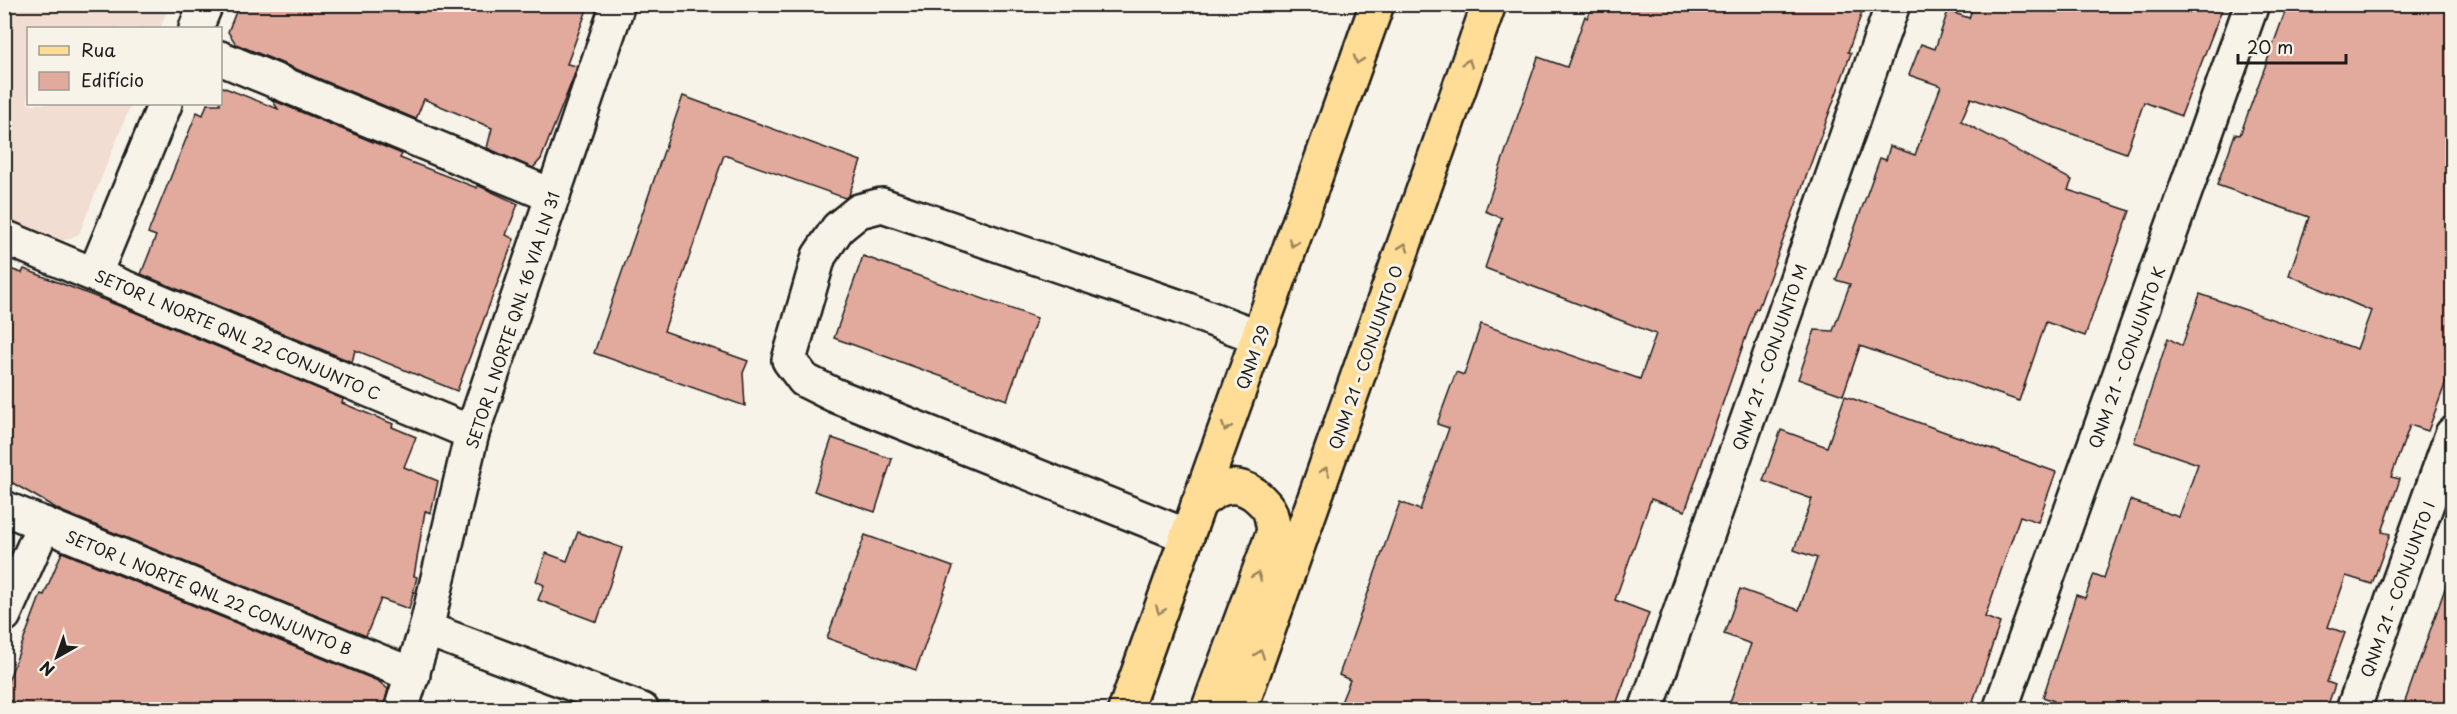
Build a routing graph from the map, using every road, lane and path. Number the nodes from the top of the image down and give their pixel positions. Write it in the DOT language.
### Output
graph roads {
  1 [pos="206,4"];
  2 [pos="618,4"];
  3 [pos="1377,4"];
  4 [pos="1489,4"];
  5 [pos="1893,4"];
  6 [pos="2252,4"];
  7 [pos="196,27"];
  8 [pos="222,59"];
  9 [pos="165,105"];
  10 [pos="553,196"];
  11 [pos="4,237"];
  12 [pos="95,273"];
  13 [pos="1259,338"];
  14 [pos="472,433"];
  15 [pos="2452,434"];
  16 [pos="1198,504"];
  17 [pos="4,508"];
  18 [pos="44,524"];
  19 [pos="1187,536"];
  20 [pos="4,615"];
  21 [pos="426,629"];
  22 [pos="413,675"];
  23 [pos="401,710"];
  24 [pos="642,710"];
  25 [pos="1125,710"];
  26 [pos="1208,710"];
  27 [pos="1240,710"];
  28 [pos="1646,710"];
  29 [pos="2000,710"];
  30 [pos="2353,710"];
  1 -- 7 [label="street"];
  2 -- 10 [label="street, SETOR L NORTE QNL 16 VIA LN 31"];
  3 -- 13 [label="main road, QNM 29, one-way"];
  27 -- 4 [label="main road, QNM 21 - CONJUNTO O, one-way"];
  5 -- 28 [label="street, QNM 21 - CONJUNTO M"];
  6 -- 29 [label="street, QNM 21 - CONJUNTO K"];
  8 -- 10 [label="street"];
  9 -- 12 [label="street"];
  10 -- 14 [label="street, SETOR L NORTE QNL 16 VIA LN 31"];
  11 -- 12 [label="street, SETOR L NORTE QNL 22 CONJUNTO C"];
  12 -- 14 [label="street, SETOR L NORTE QNL 22 CONJUNTO C"];
  13 -- 16 [label="main road, QNM 29, one-way"];
  13 -- 19 [label="street"];
  14 -- 21 [label="street, SETOR L NORTE QNL 16 VIA LN 31"];
  15 -- 30 [label="street, QNM 21 - CONJUNTO I"];
  16 -- 19 [label="main road, QNM 29"];
  26 -- 16 [label="main road, one-way"];
  17 -- 18 [label="street, SETOR L NORTE QNL 22 CONJUNTO B"];
  18 -- 20 [label="street"];
  18 -- 22 [label="street, SETOR L NORTE QNL 22 CONJUNTO B"];
  19 -- 25 [label="main road, QNM 29, one-way"];
  21 -- 22 [label="street, SETOR L NORTE QNL 16 VIA LN 31"];
  21 -- 24 [label="street"];
  22 -- 23 [label="street, SETOR L NORTE QNL 16 VIA LN 31"];
}
